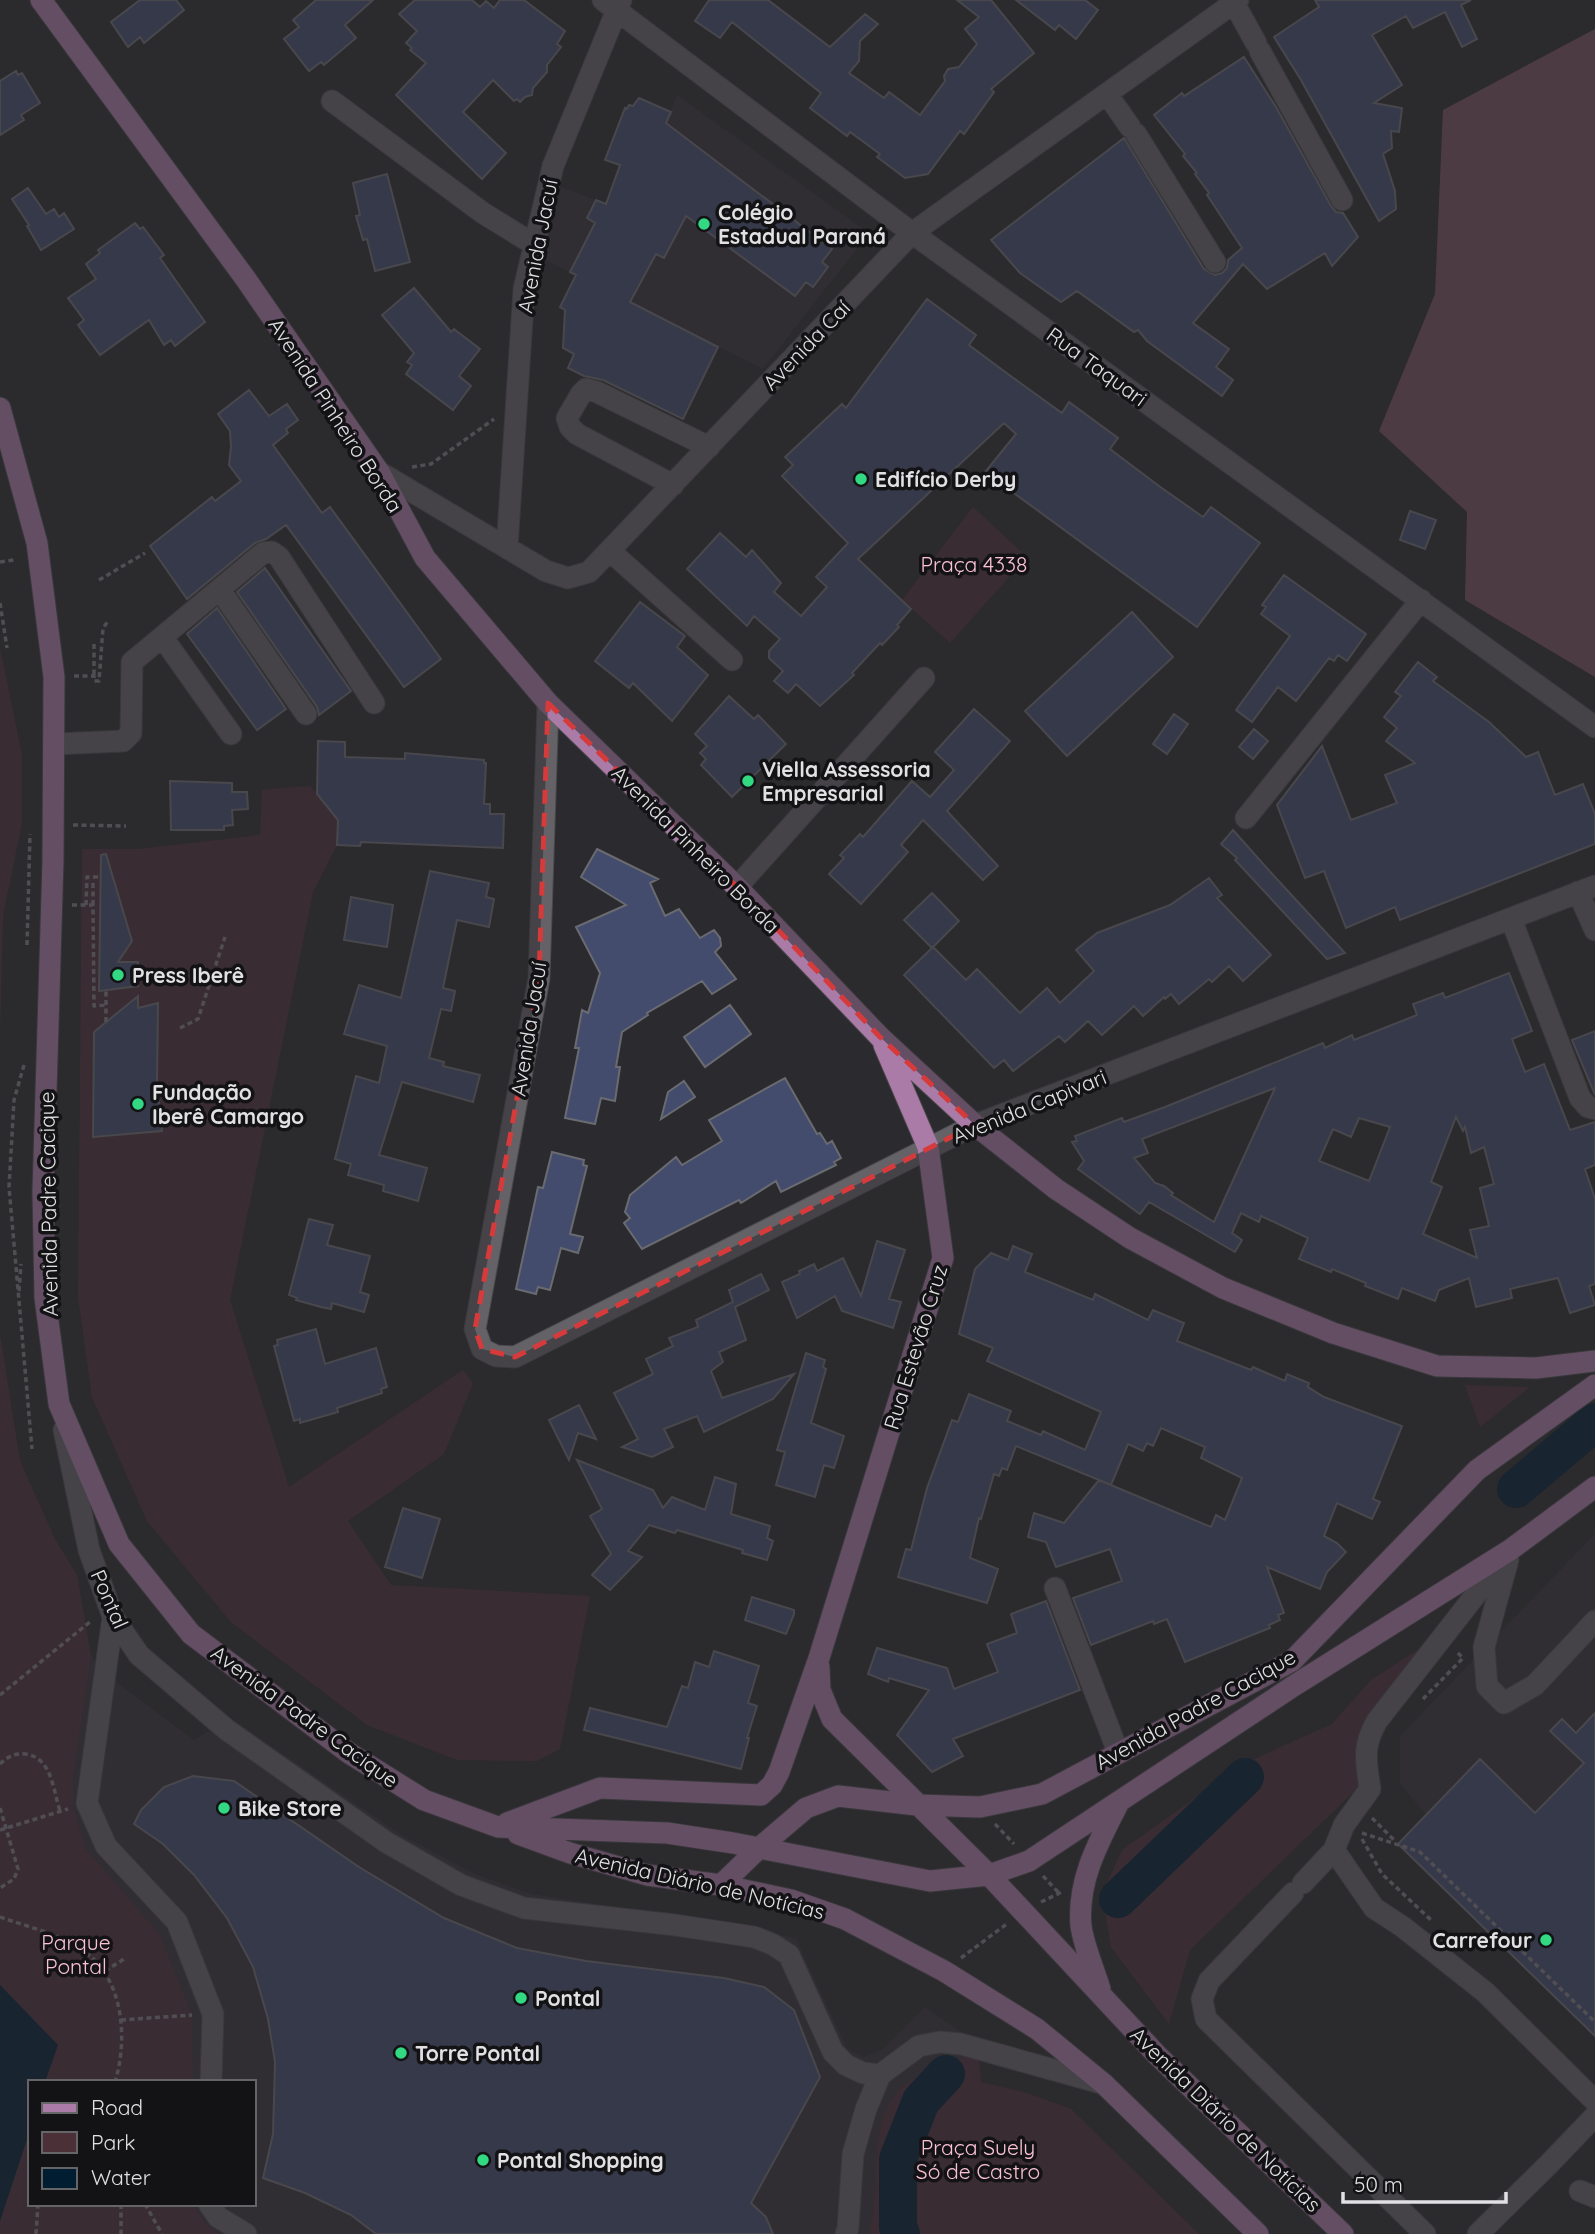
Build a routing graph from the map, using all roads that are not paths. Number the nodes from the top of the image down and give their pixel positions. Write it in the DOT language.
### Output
graph roads {
  1 [pos="41,0"];
  2 [pos="1236,2"];
  3 [pos="613,3"];
  4 [pos="1107,94"];
  5 [pos="332,101"];
  6 [pos="1342,200"];
  7 [pos="912,233"];
  8 [pos="534,245"];
  9 [pos="1215,262"];
  10 [pos="0,408"];
  11 [pos="709,447"];
  12 [pos="379,472"];
  13 [pos="673,485"];
  14 [pos="507,548"];
  15 [pos="610,551"];
  16 [pos="220,590"];
  17 [pos="1422,600"];
  18 [pos="163,638"];
  19 [pos="732,660"];
  20 [pos="924,678"];
  21 [pos="373,703"];
  22 [pos="548,703"];
  23 [pos="306,714"];
  24 [pos="1595,727"];
  25 [pos="230,734"];
  26 [pos="55,744"];
  27 [pos="1246,818"];
  28 [pos="737,887"];
  29 [pos="1587,889"];
  30 [pos="1511,919"];
  31 [pos="1595,930"];
  32 [pos="880,1037"];
  33 [pos="1595,1109"];
  34 [pos="975,1125"];
  35 [pos="928,1147"];
  36 [pos="482,1349"];
  37 [pos="1595,1361"];
  38 [pos="1595,1385"];
  39 [pos="59,1404"];
  40 [pos="1595,1488"];
  41 [pos="1510,1550"];
  42 [pos="1055,1588"];
  43 [pos="113,1617"];
  44 [pos="1595,1621"];
  45 [pos="818,1658"];
  46 [pos="1118,1752"];
  47 [pos="1120,1801"];
  48 [pos="917,1805"];
  49 [pos="498,1827"];
  50 [pos="759,1848"];
  51 [pos="1334,1850"];
  52 [pos="989,1875"];
  53 [pos="721,1885"];
  54 [pos="1101,1994"];
  55 [pos="880,2075"];
  56 [pos="211,2080"];
  57 [pos="1104,2084"];
  58 [pos="1595,2101"];
  59 [pos="1595,2116"];
  60 [pos="210,2206"];
  61 [pos="246,2234"];
  62 [pos="846,2234"];
  63 [pos="1258,2234"];
  64 [pos="1343,2234"];
  65 [pos="1425,2234"];
  66 [pos="1478,2234"];
  1 -- 12 [label="main road, Avenida Pinheiro Borda"];
  2 -- 4 [label="street, Avenida Caí"];
  2 -- 6 [label="street"];
  3 -- 7 [label="street, Rua Taquari"];
  3 -- 8 [label="street, Avenida Jacuí"];
  4 -- 7 [label="street, Avenida Caí"];
  4 -- 9 [label="street"];
  5 -- 8 [label="street"];
  7 -- 11 [label="street, Avenida Caí"];
  7 -- 17 [label="street, Rua Taquari"];
  8 -- 14 [label="street, Avenida Jacuí"];
  10 -- 26 [label="main road, Avenida Padre Cacique"];
  11 -- 13 [label="street, Avenida Caí"];
  11 -- 13 [label="street"];
  12 -- 14 [label="street, Avenida Caí"];
  12 -- 22 [label="main road, Avenida Pinheiro Borda"];
  13 -- 15 [label="street, Avenida Caí"];
  14 -- 15 [label="street, Avenida Caí"];
  15 -- 19 [label="street"];
  16 -- 18 [label="street"];
  16 -- 21 [label="street"];
  16 -- 23 [label="street"];
  17 -- 24 [label="street, Rua Taquari"];
  17 -- 27 [label="street"];
  18 -- 25 [label="street"];
  18 -- 26 [label="street"];
  20 -- 28 [label="street"];
  22 -- 28 [label="main road, Avenida Pinheiro Borda"];
  22 -- 36 [label="street, Avenida Jacuí"];
  26 -- 39 [label="main road, Avenida Padre Cacique"];
  28 -- 32 [label="main road, Avenida Pinheiro Borda"];
  29 -- 30 [label="street, Avenida Capivari"];
  29 -- 31 [label="street"];
  30 -- 33 [label="street"];
  30 -- 34 [label="street, Avenida Capivari"];
  32 -- 34 [label="main road, Avenida Pinheiro Borda"];
  32 -- 35 [label="main road, Rua Estevão Cruz"];
  34 -- 35 [label="street, Avenida Capivari"];
  34 -- 37 [label="main road, Avenida Pinheiro Borda"];
  35 -- 36 [label="street, Avenida Capivari"];
  35 -- 45 [label="main road, Rua Estevão Cruz"];
  38 -- 46 [label="main road, Avenida Padre Cacique"];
  39 -- 43 [label="street, Pontal"];
  39 -- 49 [label="main road, Avenida Padre Cacique"];
  40 -- 41 [label="main road, Avenida Padre Cacique"];
  41 -- 44 [label="street"];
  41 -- 47 [label="main road, Avenida Padre Cacique"];
  41 -- 51 [label="street"];
  42 -- 46 [label="street"];
  43 -- 55 [label="street, Pontal"];
  43 -- 56 [label="street"];
  45 -- 48 [label="main road, Avenida Diário de Notícias"];
  45 -- 49 [label="main road, Rua Estevão Cruz"];
  46 -- 48 [label="main road, Avenida Padre Cacique"];
  47 -- 52 [label="main road, Avenida Padre Cacique"];
  47 -- 54 [label="main road"];
  48 -- 50 [label="main road, Avenida Padre Cacique"];
  48 -- 52 [label="main road, Avenida Diário de Notícias"];
  49 -- 50 [label="main road, Avenida Padre Cacique"];
  49 -- 53 [label="main road, Avenida Diário de Notícias"];
  50 -- 52 [label="main road, Avenida Padre Cacique"];
  50 -- 53 [label="main road, Avenida Padre Cacique"];
  51 -- 58 [label="street"];
  51 -- 65 [label="street"];
  52 -- 54 [label="main road, Avenida Diário de Notícias"];
  53 -- 57 [label="main road, Avenida Diário de Notícias"];
  54 -- 64 [label="main road, Avenida Diário de Notícias"];
  55 -- 57 [label="street"];
  55 -- 62 [label="street"];
  57 -- 63 [label="main road, Avenida Diário de Notícias"];
  59 -- 66 [label="street"];
  60 -- 61 [label="street"];
}
